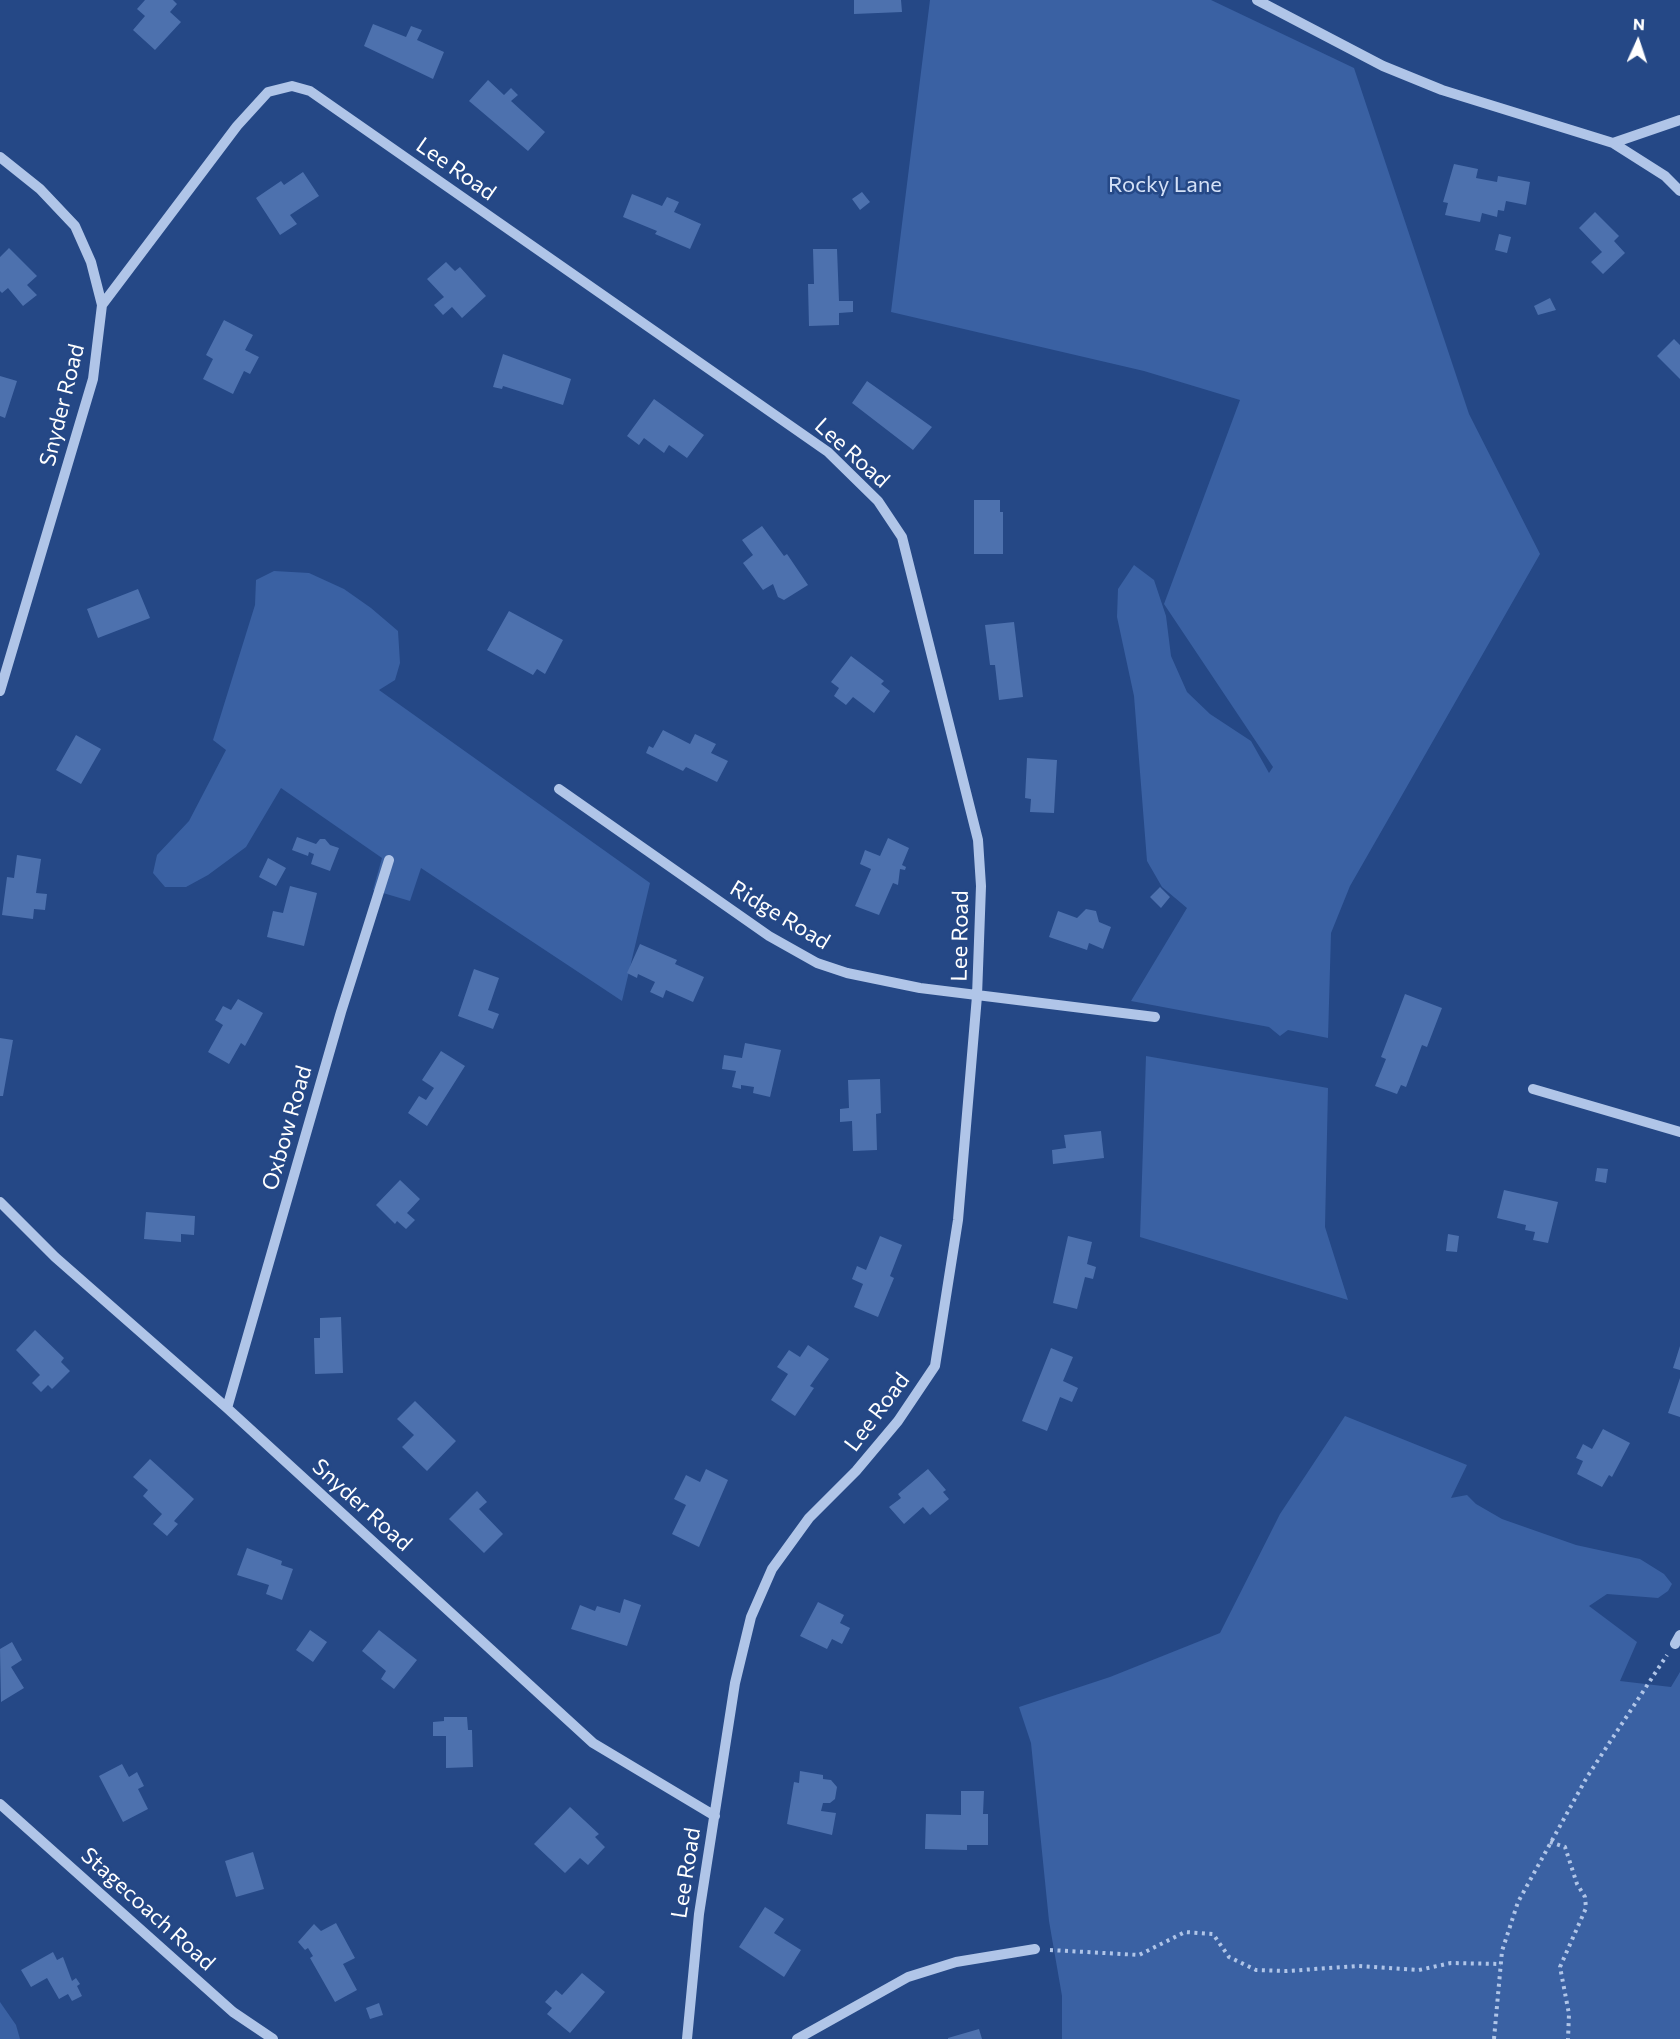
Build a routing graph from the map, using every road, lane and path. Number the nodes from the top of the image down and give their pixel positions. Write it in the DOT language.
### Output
graph roads {
  1 [pos="1257,0"];
  2 [pos="292,86"];
  3 [pos="1680,120"];
  4 [pos="1613,143"];
  5 [pos="0,158"];
  6 [pos="1680,191"];
  7 [pos="102,305"];
  8 [pos="0,691"];
  9 [pos="559,789"];
  10 [pos="389,860"];
  11 [pos="977,996"];
  12 [pos="1155,1017"];
  13 [pos="1533,1089"];
  14 [pos="1680,1132"];
  15 [pos="0,1202"];
  16 [pos="227,1408"];
  17 [pos="1677,1640"];
  18 [pos="0,1803"];
  19 [pos="715,1816"];
  20 [pos="1550,1842"];
  21 [pos="1035,1949"];
  22 [pos="1501,1964"];
  23 [pos="273,2039"];
  24 [pos="687,2039"];
  25 [pos="796,2039"];
  26 [pos="1494,2039"];
  27 [pos="1568,2039"];
  1 -- 4 [label="street"];
  2 -- 7 [label="street, Snyder Road"];
  2 -- 11 [label="street, Lee Road"];
  3 -- 4 [label="street"];
  4 -- 6 [label="street"];
  5 -- 7 [label="street"];
  7 -- 8 [label="street, Snyder Road"];
  9 -- 11 [label="street, Ridge Road"];
  10 -- 16 [label="street, Oxbow Road"];
  11 -- 12 [label="street, Ridge Road"];
  11 -- 19 [label="street, Lee Road"];
  13 -- 14 [label="street"];
  15 -- 16 [label="street, Snyder Road"];
  16 -- 19 [label="street, Snyder Road"];
  17 -- 20 [label="path"];
  18 -- 23 [label="street, Stagecoach Road"];
  19 -- 24 [label="street, Lee Road"];
  20 -- 22 [label="path"];
  20 -- 27 [label="path"];
  21 -- 22 [label="path"];
  21 -- 25 [label="street"];
  22 -- 26 [label="path"];
}
